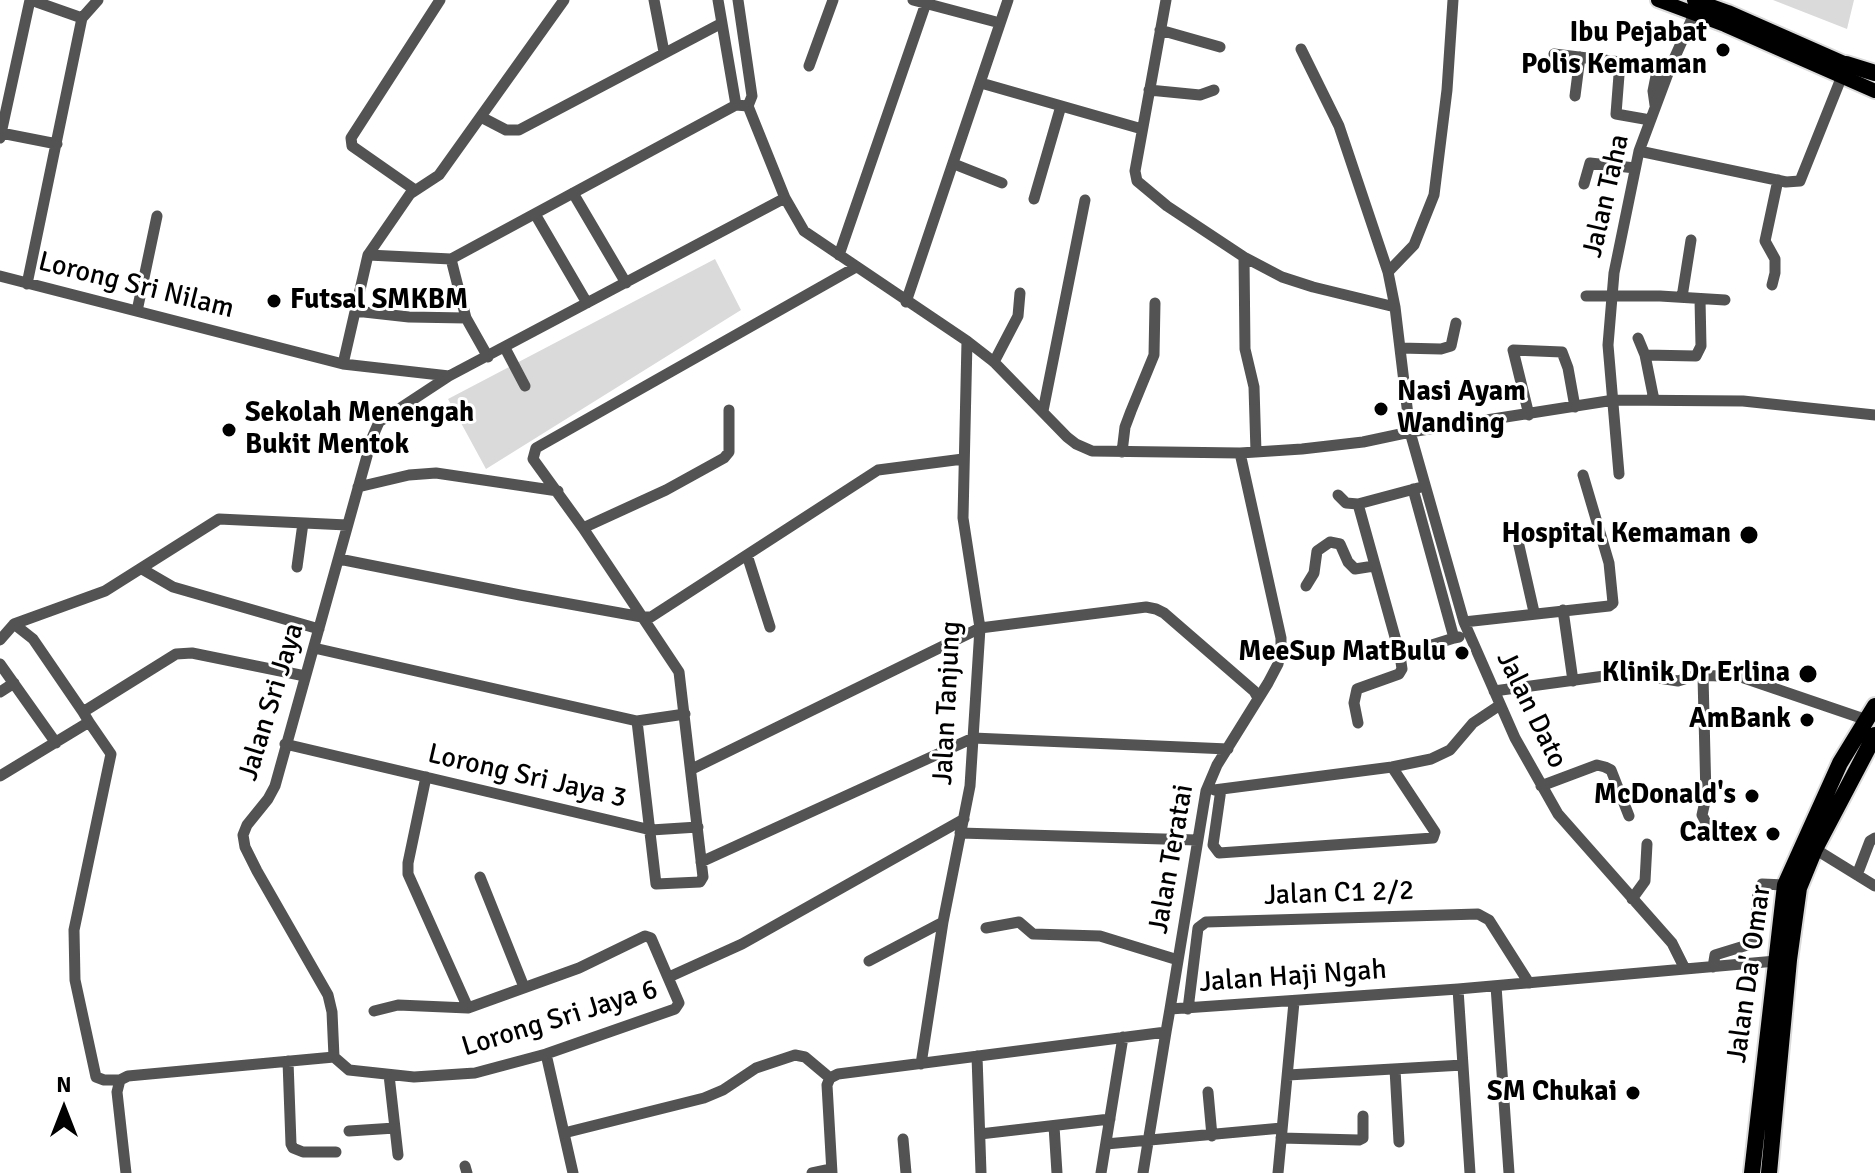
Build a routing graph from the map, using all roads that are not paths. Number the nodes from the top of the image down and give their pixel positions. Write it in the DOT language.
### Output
graph roads {
  1 [pos="31,0"];
  2 [pos="98,0"];
  3 [pos="440,0"];
  4 [pos="654,0"];
  5 [pos="718,0"];
  6 [pos="738,0"];
  7 [pos="833,0"];
  8 [pos="913,0"];
  9 [pos="1008,0"];
  10 [pos="1166,0"];
  11 [pos="1453,0"];
  12 [pos="1658,0"];
  13 [pos="557,2"];
  14 [pos="926,3"];
  15 [pos="1694,6"];
  16 [pos="82,18"];
  17 [pos="722,23"];
  18 [pos="1000,23"];
  19 [pos="1160,30"];
  20 [pos="1220,47"];
  21 [pos="1301,49"];
  22 [pos="664,52"];
  23 [pos="1554,54"];
  24 [pos="1580,57"];
  25 [pos="1620,62"];
  26 [pos="809,66"];
  27 [pos="1664,67"];
  28 [pos="1844,70"];
  29 [pos="1875,75"];
  30 [pos="981,83"];
  31 [pos="1149,90"];
  32 [pos="1214,90"];
  33 [pos="1875,91"];
  34 [pos="1575,96"];
  35 [pos="742,106"];
  36 [pos="1061,106"];
  37 [pos="481,117"];
  38 [pos="1650,120"];
  39 [pos="1142,129"];
  40 [pos="1,136"];
  41 [pos="57,144"];
  42 [pos="1639,151"];
  43 [pos="954,164"];
  44 [pos="1635,168"];
  45 [pos="1778,180"];
  46 [pos="1002,183"];
  47 [pos="1584,184"];
  48 [pos="415,190"];
  49 [pos="573,193"];
  50 [pos="785,198"];
  51 [pos="1034,199"];
  52 [pos="1085,200"];
  53 [pos="535,214"];
  54 [pos="157,216"];
  55 [pos="1691,240"];
  56 [pos="368,255"];
  57 [pos="839,255"];
  58 [pos="1244,257"];
  59 [pos="451,259"];
  60 [pos="856,267"];
  61 [pos="1388,272"];
  62 [pos="0,276"];
  63 [pos="626,283"];
  64 [pos="27,284"];
  65 [pos="1772,285"];
  66 [pos="1020,293"];
  67 [pos="1586,296"];
  68 [pos="1611,296"];
  69 [pos="1682,297"];
  70 [pos="1700,299"];
  71 [pos="1725,300"];
  72 [pos="906,302"];
  73 [pos="587,303"];
  74 [pos="1155,303"];
  75 [pos="1395,307"];
  76 [pos="137,311"];
  77 [pos="355,311"];
  78 [pos="466,318"];
  79 [pos="1456,323"];
  80 [pos="1638,338"];
  81 [pos="967,341"];
  82 [pos="505,348"];
  83 [pos="1400,348"];
  84 [pos="1645,355"];
  85 [pos="488,357"];
  86 [pos="994,362"];
  87 [pos="343,364"];
  88 [pos="449,376"];
  89 [pos="525,386"];
  90 [pos="1614,400"];
  91 [pos="1654,400"];
  92 [pos="1575,407"];
  93 [pos="729,410"];
  94 [pos="1043,411"];
  95 [pos="1529,415"];
  96 [pos="1875,415"];
  97 [pos="1410,432"];
  98 [pos="1122,452"];
  99 [pos="1256,452"];
  100 [pos="1240,453"];
  101 [pos="963,459"];
  102 [pos="1619,474"];
  103 [pos="1583,475"];
  104 [pos="1426,486"];
  105 [pos="358,487"];
  106 [pos="1413,489"];
  107 [pos="558,491"];
  108 [pos="1338,495"];
  109 [pos="1358,504"];
  110 [pos="303,523"];
  111 [pos="347,525"];
  112 [pos="583,528"];
  113 [pos="1515,528"];
  114 [pos="747,555"];
  115 [pos="339,559"];
  116 [pos="1374,566"];
  117 [pos="297,567"];
  118 [pos="142,569"];
  119 [pos="1306,586"];
  120 [pos="1563,610"];
  121 [pos="1534,612"];
  122 [pos="642,617"];
  123 [pos="1464,622"];
  124 [pos="14,624"];
  125 [pos="770,627"];
  126 [pos="980,628"];
  127 [pos="319,629"];
  128 [pos="1469,635"];
  129 [pos="1454,638"];
  130 [pos="0,640"];
  131 [pos="314,648"];
  132 [pos="1400,655"];
  133 [pos="0,664"];
  134 [pos="1634,672"];
  135 [pos="305,676"];
  136 [pos="1703,676"];
  137 [pos="1659,678"];
  138 [pos="1573,681"];
  139 [pos="14,683"];
  140 [pos="1494,691"];
  141 [pos="0,692"];
  142 [pos="1258,698"];
  143 [pos="1500,705"];
  144 [pos="685,714"];
  145 [pos="86,717"];
  146 [pos="1872,720"];
  147 [pos="637,721"];
  148 [pos="1358,723"];
  149 [pos="973,738"];
  150 [pos="56,743"];
  151 [pos="285,744"];
  152 [pos="1228,749"];
  153 [pos="1869,757"];
  154 [pos="1392,767"];
  155 [pos="692,769"];
  156 [pos="0,776"];
  157 [pos="426,777"];
  158 [pos="1541,786"];
  159 [pos="1221,789"];
  160 [pos="1206,791"];
  161 [pos="1629,816"];
  162 [pos="964,819"];
  163 [pos="698,827"];
  164 [pos="651,830"];
  165 [pos="1711,832"];
  166 [pos="960,833"];
  167 [pos="1875,838"];
  168 [pos="1197,840"];
  169 [pos="1647,844"];
  170 [pos="1815,849"];
  171 [pos="701,862"];
  172 [pos="1857,875"];
  173 [pos="480,877"];
  174 [pos="1785,885"];
  175 [pos="1875,886"];
  176 [pos="1632,899"];
  177 [pos="943,922"];
  178 [pos="986,928"];
  179 [pos="1178,960"];
  180 [pos="869,961"];
  181 [pos="1776,961"];
  182 [pos="1713,967"];
  183 [pos="1685,969"];
  184 [pos="669,977"];
  185 [pos="1529,983"];
  186 [pos="1496,986"];
  187 [pos="524,987"];
  188 [pos="1458,989"];
  189 [pos="1294,1002"];
  190 [pos="468,1008"];
  191 [pos="1170,1009"];
  192 [pos="1188,1009"];
  193 [pos="374,1011"];
  194 [pos="1166,1032"];
  195 [pos="1123,1037"];
  196 [pos="546,1054"];
  197 [pos="977,1056"];
  198 [pos="334,1057"];
  199 [pos="288,1061"];
  200 [pos="921,1064"];
  201 [pos="1463,1065"];
  202 [pos="1395,1069"];
  203 [pos="822,1071"];
  204 [pos="389,1075"];
  205 [pos="1288,1075"];
  206 [pos="113,1080"];
  207 [pos="1208,1092"];
  208 [pos="1363,1116"];
  209 [pos="1110,1119"];
  210 [pos="1054,1126"];
  211 [pos="395,1128"];
  212 [pos="349,1131"];
  213 [pos="564,1133"];
  214 [pos="1281,1133"];
  215 [pos="980,1134"];
  216 [pos="1212,1136"];
  217 [pos="903,1139"];
  218 [pos="1148,1142"];
  219 [pos="1399,1142"];
  220 [pos="1106,1144"];
  221 [pos="336,1152"];
  222 [pos="398,1155"];
  223 [pos="1768,1168"];
  224 [pos="823,1171"];
  225 [pos="126,1173"];
  226 [pos="573,1173"];
  227 [pos="906,1173"];
  228 [pos="981,1173"];
  229 [pos="1057,1173"];
  230 [pos="1101,1173"];
  231 [pos="1143,1173"];
  232 [pos="1278,1173"];
  233 [pos="1470,1173"];
  234 [pos="1509,1173"];
  235 [pos="1752,1173"];
  1 -- 16 [label="street"];
  1 -- 40 [label="street"];
  2 -- 16 [label="street"];
  3 -- 48 [label="street"];
  4 -- 22 [label="street"];
  5 -- 17 [label="street"];
  6 -- 35 [label="street"];
  7 -- 26 [label="street"];
  8 -- 14 [label="street"];
  9 -- 18 [label="street"];
  10 -- 19 [label="street"];
  11 -- 61 [label="street"];
  12 -- 15 [label="main road"];
  13 -- 37 [label="street"];
  14 -- 18 [label="street"];
  14 -- 57 [label="street"];
  15 -- 27 [label="street, Jalan Taha"];
  15 -- 28 [label="main road"];
  16 -- 41 [label="street"];
  17 -- 22 [label="street"];
  17 -- 35 [label="street"];
  18 -- 30 [label="street"];
  19 -- 20 [label="street"];
  19 -- 31 [label="street"];
  21 -- 61 [label="street, Jalan Dato"];
  22 -- 37 [label="street"];
  23 -- 24 [label="street"];
  24 -- 25 [label="street"];
  24 -- 34 [label="street"];
  25 -- 27 [label="street"];
  25 -- 38 [label="street"];
  27 -- 38 [label="street, Jalan Taha"];
  28 -- 29 [label="highway"];
  28 -- 33 [label="main road"];
  28 -- 45 [label="street"];
  30 -- 36 [label="street"];
  30 -- 43 [label="street"];
  31 -- 32 [label="street"];
  31 -- 39 [label="street"];
  35 -- 49 [label="street"];
  35 -- 50 [label="street"];
  36 -- 39 [label="street"];
  36 -- 51 [label="street"];
  37 -- 48 [label="street"];
  38 -- 42 [label="street, Jalan Taha"];
  39 -- 58 [label="street"];
  40 -- 41 [label="street"];
  41 -- 64 [label="street"];
  42 -- 44 [label="street, Jalan Taha"];
  42 -- 45 [label="street"];
  43 -- 46 [label="street"];
  43 -- 72 [label="street"];
  44 -- 47 [label="street"];
  44 -- 68 [label="street, Jalan Taha"];
  45 -- 65 [label="street"];
  48 -- 56 [label="street"];
  49 -- 53 [label="street"];
  49 -- 63 [label="street"];
  50 -- 57 [label="street"];
  50 -- 63 [label="street, Jalan Sri Jaya"];
  52 -- 94 [label="street"];
  53 -- 59 [label="street"];
  53 -- 73 [label="street"];
  54 -- 76 [label="street"];
  55 -- 69 [label="street"];
  56 -- 59 [label="street"];
  56 -- 77 [label="street"];
  57 -- 60 [label="street"];
  58 -- 75 [label="street"];
  58 -- 99 [label="street"];
  59 -- 78 [label="street"];
  60 -- 72 [label="street"];
  60 -- 107 [label="street"];
  61 -- 75 [label="street, Jalan Dato"];
  62 -- 64 [label="street, Lorong Sri Nilam"];
  63 -- 73 [label="street, Jalan Sri Jaya"];
  64 -- 76 [label="street, Lorong Sri Nilam"];
  66 -- 86 [label="street"];
  67 -- 68 [label="street"];
  68 -- 69 [label="street"];
  68 -- 90 [label="street, Jalan Taha"];
  69 -- 70 [label="street"];
  70 -- 71 [label="street"];
  70 -- 84 [label="street"];
  72 -- 81 [label="street"];
  73 -- 82 [label="street, Jalan Sri Jaya"];
  74 -- 98 [label="street"];
  75 -- 83 [label="street, Jalan Dato"];
  76 -- 87 [label="street, Lorong Sri Nilam"];
  77 -- 78 [label="street"];
  77 -- 87 [label="street"];
  78 -- 85 [label="street"];
  79 -- 83 [label="street"];
  80 -- 84 [label="street"];
  81 -- 86 [label="street"];
  81 -- 101 [label="street, Jalan Tanjung"];
  82 -- 85 [label="street, Jalan Sri Jaya"];
  82 -- 89 [label="street"];
  83 -- 97 [label="street, Jalan Dato"];
  84 -- 91 [label="street"];
  85 -- 88 [label="street, Jalan Sri Jaya"];
  86 -- 94 [label="street"];
  87 -- 88 [label="street, Lorong Sri Nilam"];
  88 -- 105 [label="street, Jalan Sri Jaya"];
  90 -- 91 [label="street"];
  90 -- 92 [label="street"];
  90 -- 102 [label="street, Jalan Taha"];
  91 -- 96 [label="street"];
  92 -- 95 [label="street"];
  92 -- 95 [label="street"];
  93 -- 112 [label="street"];
  94 -- 98 [label="street"];
  95 -- 97 [label="street"];
  97 -- 99 [label="street"];
  97 -- 104 [label="street, Jalan Dato"];
  98 -- 100 [label="street"];
  99 -- 100 [label="street"];
  100 -- 142 [label="street, Jalan Teratai"];
  101 -- 114 [label="street"];
  101 -- 126 [label="street, Jalan Tanjung"];
  103 -- 120 [label="street"];
  104 -- 106 [label="street"];
  104 -- 123 [label="street, Jalan Dato"];
  105 -- 107 [label="street"];
  105 -- 111 [label="street, Jalan Sri Jaya"];
  106 -- 109 [label="street"];
  106 -- 129 [label="street"];
  107 -- 112 [label="street"];
  108 -- 109 [label="street"];
  109 -- 116 [label="street"];
  110 -- 111 [label="street"];
  110 -- 117 [label="street"];
  110 -- 118 [label="street"];
  111 -- 115 [label="street, Jalan Sri Jaya"];
  112 -- 122 [label="street"];
  113 -- 121 [label="street"];
  114 -- 122 [label="street"];
  114 -- 125 [label="street"];
  115 -- 122 [label="street"];
  115 -- 127 [label="street, Jalan Sri Jaya"];
  116 -- 119 [label="street"];
  116 -- 132 [label="street"];
  118 -- 124 [label="street"];
  118 -- 127 [label="street"];
  120 -- 121 [label="street"];
  120 -- 138 [label="street"];
  121 -- 123 [label="street"];
  122 -- 144 [label="street"];
  123 -- 128 [label="street, Jalan Dato"];
  124 -- 130 [label="street"];
  124 -- 145 [label="street"];
  126 -- 142 [label="street"];
  126 -- 149 [label="street, Jalan Tanjung"];
  126 -- 155 [label="street"];
  127 -- 131 [label="street, Jalan Sri Jaya"];
  128 -- 129 [label="street"];
  128 -- 140 [label="street, Jalan Dato"];
  129 -- 132 [label="street"];
  131 -- 135 [label="street, Jalan Sri Jaya"];
  131 -- 147 [label="street"];
  132 -- 148 [label="street"];
  133 -- 139 [label="street"];
  134 -- 138 [label="street"];
  135 -- 145 [label="street"];
  135 -- 151 [label="street, Jalan Sri Jaya"];
  136 -- 137 [label="street"];
  136 -- 146 [label="street"];
  136 -- 165 [label="street"];
  138 -- 140 [label="street"];
  139 -- 141 [label="street"];
  139 -- 150 [label="street"];
  140 -- 143 [label="street, Jalan Dato"];
  142 -- 152 [label="street, Jalan Teratai"];
  143 -- 154 [label="street"];
  143 -- 158 [label="street, Jalan Dato"];
  144 -- 147 [label="street"];
  144 -- 155 [label="street"];
  145 -- 150 [label="street"];
  145 -- 206 [label="street"];
  146 -- 153 [label="highway"];
  146 -- 174 [label="highway, Jalan Da' Omar"];
  147 -- 164 [label="street, Lorong Sri Jaya 3"];
  149 -- 152 [label="street"];
  149 -- 162 [label="street, Jalan Tanjung"];
  149 -- 171 [label="street"];
  150 -- 156 [label="street"];
  151 -- 157 [label="street, Lorong Sri Jaya 3"];
  151 -- 198 [label="street, Jalan Sri Jaya"];
  152 -- 160 [label="street, Jalan Teratai"];
  153 -- 170 [label="highway"];
  154 -- 159 [label="street"];
  154 -- 159 [label="street"];
  155 -- 163 [label="street"];
  157 -- 164 [label="street, Lorong Sri Jaya 3"];
  157 -- 190 [label="street"];
  158 -- 161 [label="street"];
  158 -- 176 [label="street, Jalan Dato"];
  159 -- 160 [label="street"];
  160 -- 168 [label="street, Jalan Teratai"];
  162 -- 166 [label="street, Jalan Tanjung"];
  162 -- 184 [label="street"];
  163 -- 164 [label="street"];
  163 -- 171 [label="street"];
  164 -- 171 [label="street"];
  166 -- 168 [label="street"];
  166 -- 177 [label="street, Jalan Tanjung"];
  167 -- 172 [label="street"];
  168 -- 179 [label="street, Jalan Teratai"];
  169 -- 176 [label="street"];
  170 -- 172 [label="street"];
  170 -- 223 [label="highway"];
  172 -- 175 [label="street"];
  173 -- 187 [label="street"];
  174 -- 181 [label="highway, Jalan Da' Omar"];
  174 -- 182 [label="street"];
  176 -- 183 [label="street, Jalan Dato"];
  177 -- 180 [label="street"];
  177 -- 200 [label="street, Jalan Tanjung"];
  178 -- 179 [label="street"];
  179 -- 191 [label="street, Jalan Teratai"];
  181 -- 182 [label="street, Jalan Haji Ngah"];
  181 -- 235 [label="highway, Jalan Da' Omar"];
  182 -- 183 [label="street, Jalan Haji Ngah"];
  183 -- 185 [label="street, Jalan Haji Ngah"];
  184 -- 187 [label="street, Lorong Sri Jaya 6"];
  184 -- 196 [label="street, Lorong Sri Jaya 6"];
  185 -- 186 [label="street, Jalan Haji Ngah"];
  185 -- 192 [label="street, Jalan C1 2/2"];
  186 -- 188 [label="street, Jalan Haji Ngah"];
  186 -- 234 [label="street"];
  187 -- 190 [label="street, Lorong Sri Jaya 6"];
  188 -- 189 [label="street, Jalan Haji Ngah"];
  188 -- 201 [label="street"];
  189 -- 192 [label="street, Jalan Haji Ngah"];
  189 -- 205 [label="street"];
  190 -- 193 [label="street, Lorong Sri Jaya 6"];
  191 -- 192 [label="street, Jalan Haji Ngah"];
  191 -- 194 [label="street, Jalan Haji Ngah"];
  194 -- 195 [label="street"];
  194 -- 218 [label="street"];
  195 -- 197 [label="street"];
  195 -- 209 [label="street"];
  196 -- 204 [label="street, Lorong Sri Jaya 6"];
  196 -- 213 [label="street"];
  197 -- 200 [label="street"];
  197 -- 215 [label="street"];
  198 -- 199 [label="street"];
  198 -- 204 [label="street, Lorong Sri Jaya 6"];
  199 -- 206 [label="street"];
  199 -- 221 [label="street"];
  200 -- 203 [label="street"];
  201 -- 202 [label="street"];
  201 -- 233 [label="street"];
  202 -- 205 [label="street"];
  202 -- 219 [label="street"];
  203 -- 213 [label="street"];
  203 -- 224 [label="street"];
  204 -- 211 [label="street"];
  205 -- 214 [label="street"];
  206 -- 225 [label="street"];
  207 -- 216 [label="street"];
  208 -- 214 [label="street"];
  209 -- 210 [label="street"];
  209 -- 220 [label="street"];
  210 -- 215 [label="street"];
  210 -- 229 [label="street"];
  211 -- 212 [label="street"];
  211 -- 222 [label="street"];
  213 -- 226 [label="street"];
  214 -- 216 [label="street"];
  214 -- 232 [label="street"];
  215 -- 228 [label="street"];
  216 -- 218 [label="street"];
  217 -- 227 [label="street"];
  218 -- 220 [label="street"];
  218 -- 231 [label="street"];
  220 -- 230 [label="street"];
}
